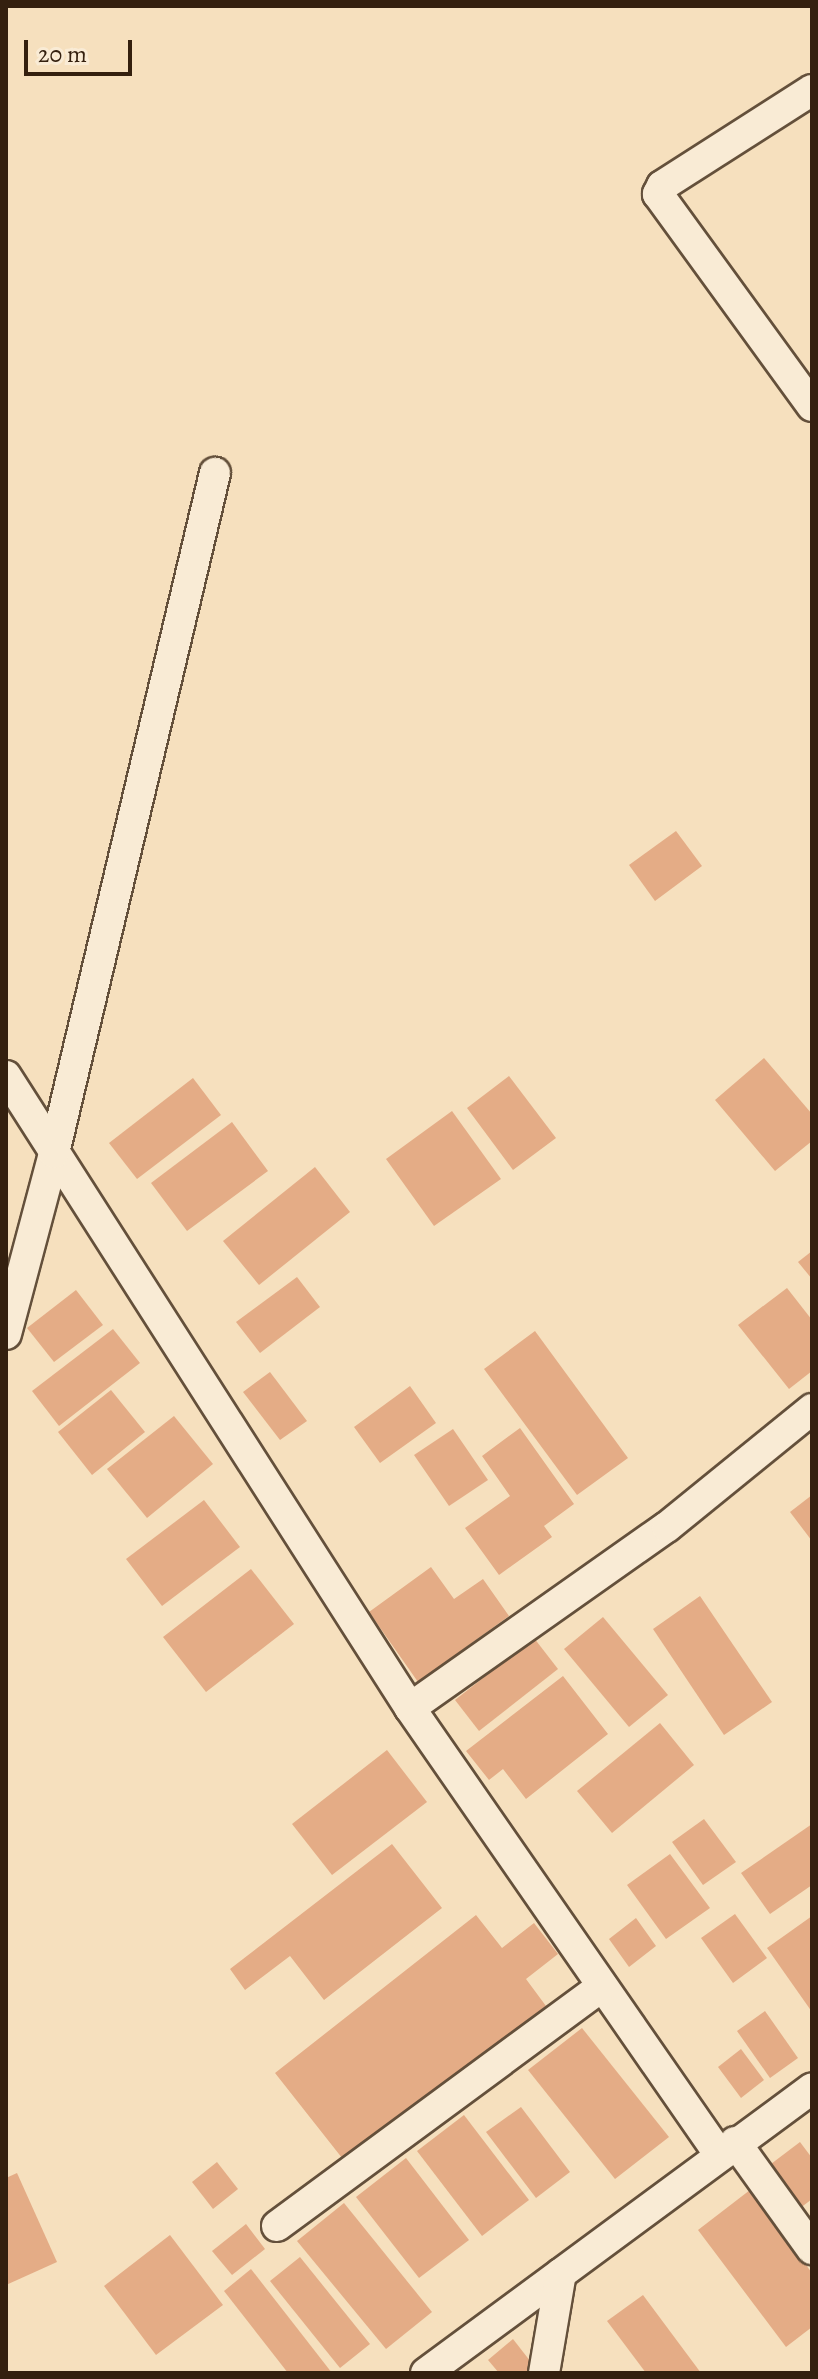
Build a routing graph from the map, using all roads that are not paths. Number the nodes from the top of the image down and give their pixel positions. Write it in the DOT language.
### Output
graph roads {
  1 [pos="812,90"];
  2 [pos="812,406"];
  3 [pos="215,473"];
  4 [pos="6,1076"];
  5 [pos="54,1153"];
  6 [pos="6,1334"];
  7 [pos="812,1409"];
  8 [pos="410,1708"];
  9 [pos="602,1986"];
  10 [pos="812,2088"];
  11 [pos="727,2148"];
  12 [pos="277,2226"];
  13 [pos="812,2249"];
  14 [pos="561,2273"];
  15 [pos="426,2373"];
  16 [pos="544,2373"];
  1 -- 2 [label="street"];
  3 -- 5 [label="street"];
  4 -- 5 [label="street"];
  5 -- 6 [label="street"];
  5 -- 8 [label="street"];
  7 -- 8 [label="street"];
  8 -- 9 [label="street"];
  9 -- 11 [label="street"];
  9 -- 12 [label="street"];
  10 -- 11 [label="street"];
  11 -- 13 [label="street"];
  11 -- 14 [label="street"];
  14 -- 15 [label="street"];
  14 -- 16 [label="street"];
}
